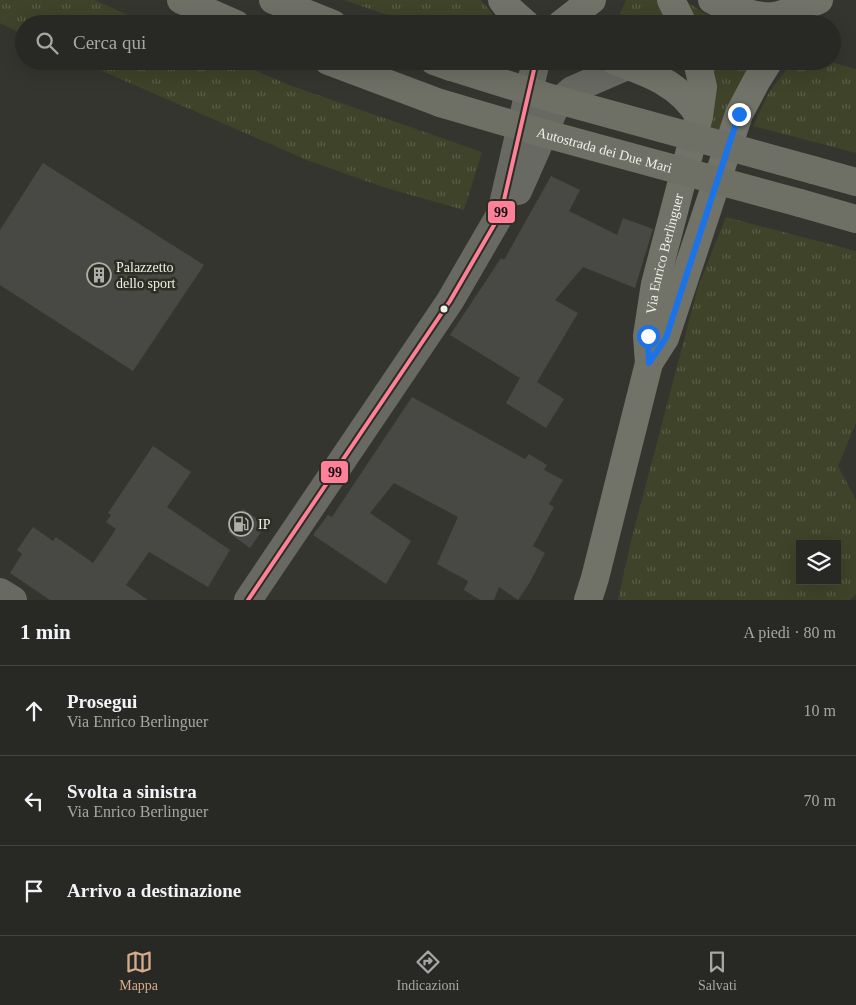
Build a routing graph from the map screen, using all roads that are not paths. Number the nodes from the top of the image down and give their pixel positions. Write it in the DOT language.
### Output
graph roads {
  1 [pos="181,0"];
  2 [pos="274,0"];
  3 [pos="502,0"];
  4 [pos="592,0"];
  5 [pos="671,0"];
  6 [pos="712,0"];
  7 [pos="819,0"];
  8 [pos="825,0"];
  9 [pos="215,15"];
  10 [pos="311,15"];
  11 [pos="516,15"];
  12 [pos="574,15"];
  13 [pos="678,15"];
  14 [pos="754,15"];
  15 [pos="782,15"];
  16 [pos="811,15"];
  17 [pos="352,70"];
  18 [pos="462,70"];
  19 [pos="534,70"];
  20 [pos="618,70"];
  21 [pos="643,70"];
  22 [pos="699,70"];
  23 [pos="763,70"];
  24 [pos="699,116"];
  25 [pos="856,182"];
  26 [pos="501,213"];
  27 [pos="856,218"];
  28 [pos="649,363"];
  29 [pos="0,592"];
  30 [pos="13,600"];
  31 [pos="248,600"];
  32 [pos="588,600"];
  1 -- 9 [label="highway"];
  2 -- 10 [label="highway"];
  3 -- 11 [label="main road"];
  4 -- 12 [label="main road"];
  5 -- 13 [label="main road"];
  6 -- 14 [label="main road"];
  7 -- 15 [label="main road"];
  8 -- 16 [label="main road"];
  17 -- 27 [label="highway, Autostrada dei Due Mari, bridge"];
  18 -- 25 [label="highway, bridge"];
  19 -- 26 [label="street"];
  20 -- 26 [label="street"];
  21 -- 24 [label="main road"];
  22 -- 24 [label="main road, Via Enrico Berlinguer"];
  23 -- 28 [label="main road, Via Enrico Berlinguer"];
  24 -- 28 [label="main road, Via Enrico Berlinguer"];
  26 -- 31 [label="street"];
  28 -- 32 [label="main road, Via Enrico Berlinguer"];
  29 -- 30 [label="street"];
}
